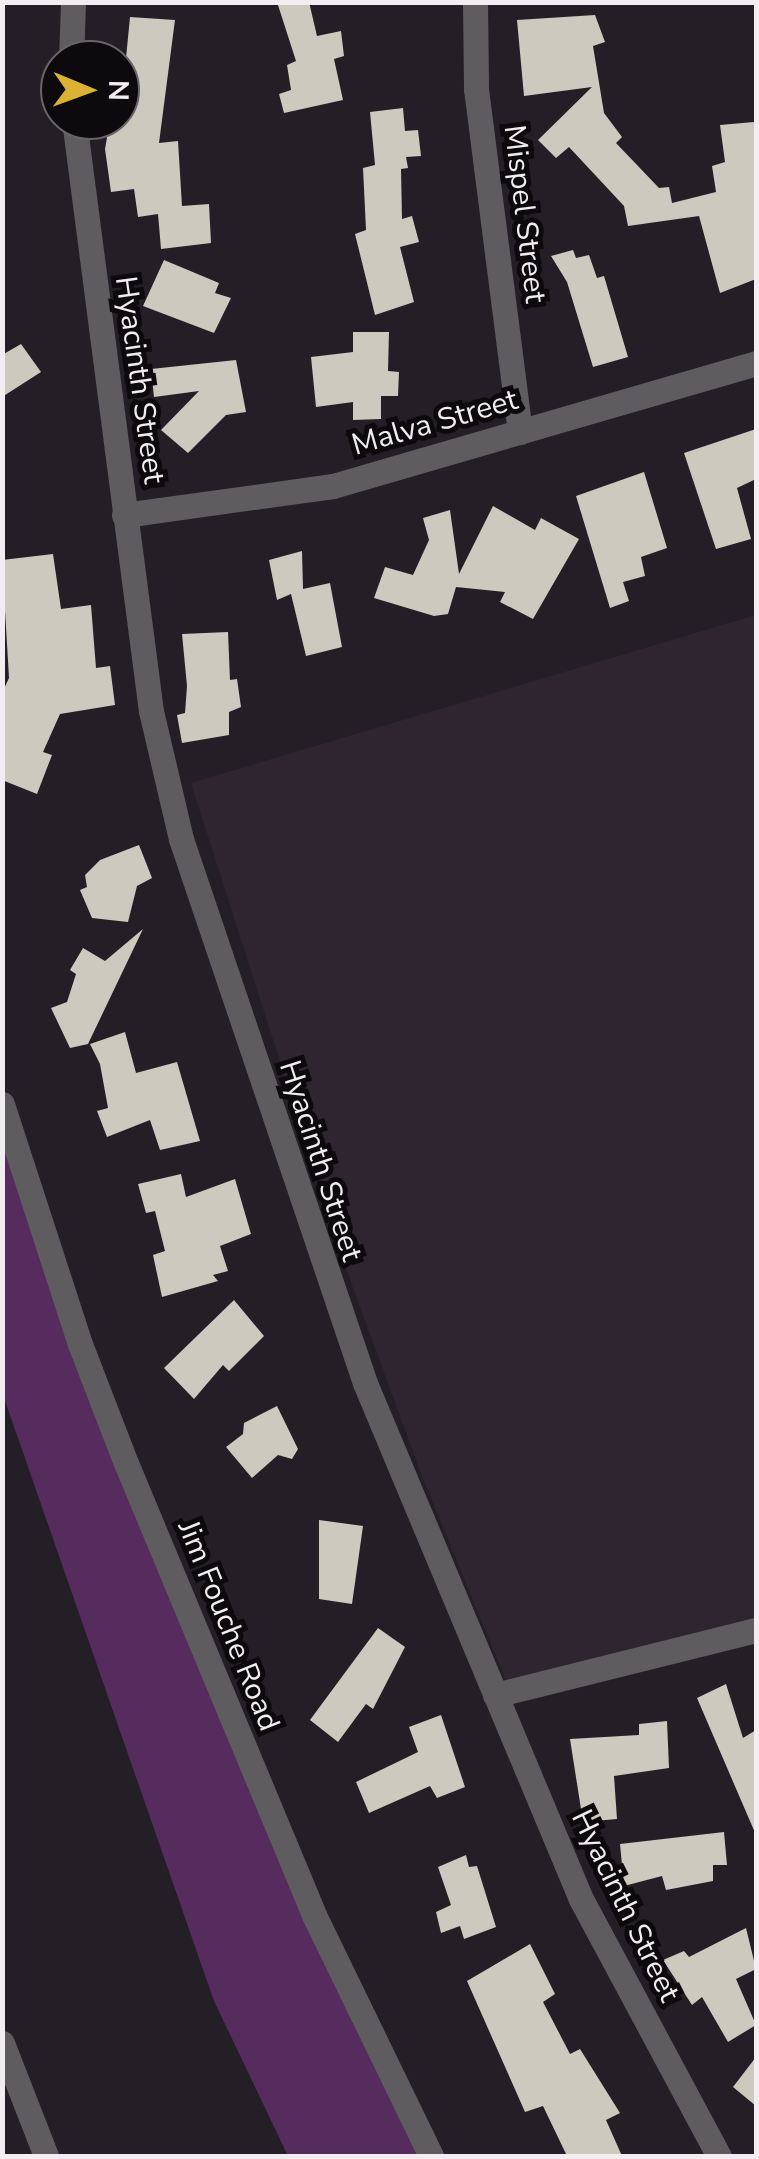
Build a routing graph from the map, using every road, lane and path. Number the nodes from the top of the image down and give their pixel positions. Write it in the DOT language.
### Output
graph roads {
  1 [pos="73,2"];
  2 [pos="475,2"];
  3 [pos="72,40"];
  4 [pos="77,140"];
  5 [pos="756,363"];
  6 [pos="520,432"];
  7 [pos="124,515"];
  8 [pos="2,1104"];
  9 [pos="756,1630"];
  10 [pos="495,1695"];
  11 [pos="2,2043"];
  12 [pos="46,2156"];
  13 [pos="432,2156"];
  14 [pos="720,2156"];
  1 -- 3 [label="street"];
  2 -- 6 [label="street, Mispel Street"];
  4 -- 7 [label="street, Hyacinth Street"];
  5 -- 6 [label="street, Malva Street"];
  6 -- 7 [label="street, Malva Street"];
  7 -- 10 [label="street, Hyacinth Street"];
  8 -- 13 [label="street, Jim Fouche Road"];
  9 -- 10 [label="street"];
  10 -- 14 [label="street, Hyacinth Street"];
  11 -- 12 [label="street"];
}
